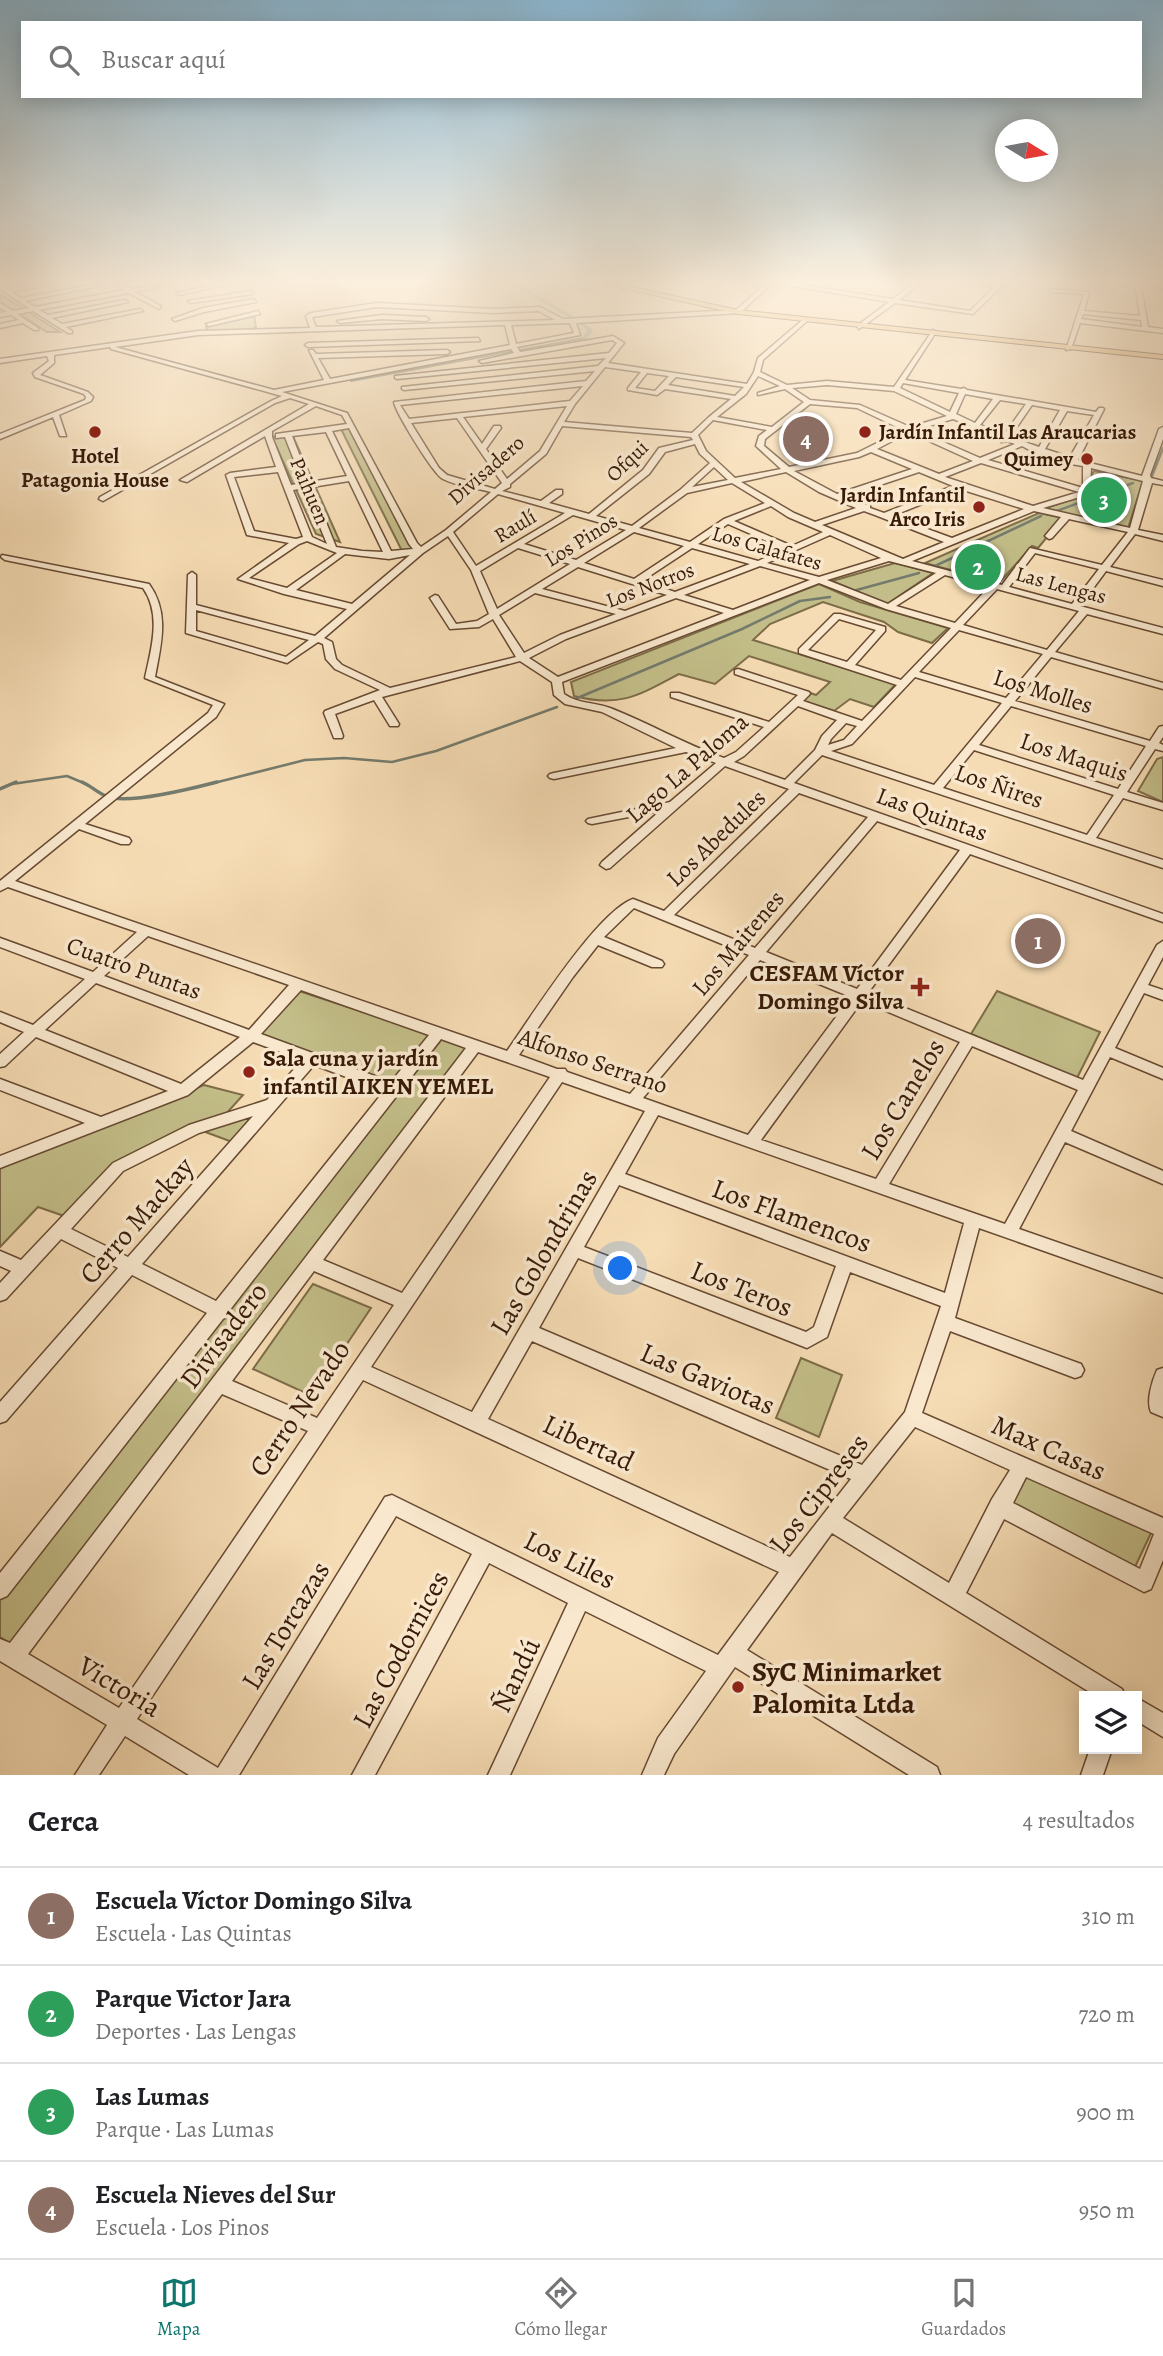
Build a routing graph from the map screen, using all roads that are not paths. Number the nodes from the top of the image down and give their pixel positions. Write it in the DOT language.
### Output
graph roads {
  1 [pos="45,367"];
  2 [pos="183,367"];
  3 [pos="320,367"];
  4 [pos="365,367"];
  5 [pos="397,367"];
  6 [pos="409,367"];
  7 [pos="423,367"];
  8 [pos="484,367"];
  9 [pos="596,367"];
  10 [pos="602,367"];
  11 [pos="610,367"];
  12 [pos="760,367"];
  13 [pos="910,367"];
  14 [pos="396,371"];
  15 [pos="645,371"];
  16 [pos="365,374"];
  17 [pos="759,374"];
  18 [pos="674,375"];
  19 [pos="490,379"];
  20 [pos="328,381"];
  21 [pos="900,381"];
  22 [pos="589,383"];
  23 [pos="749,386"];
  24 [pos="783,386"];
  25 [pos="666,387"];
  26 [pos="404,388"];
  27 [pos="896,389"];
  28 [pos="964,390"];
  29 [pos="272,391"];
  30 [pos="500,392"];
  31 [pos="760,394"];
  32 [pos="289,396"];
  33 [pos="999,396"];
  34 [pos="737,398"];
  35 [pos="412,401"];
  36 [pos="808,402"];
  37 [pos="1031,402"];
  38 [pos="315,403"];
  39 [pos="572,403"];
  40 [pos="1065,408"];
  41 [pos="1099,412"];
  42 [pos="55,414"];
  43 [pos="459,416"];
  44 [pos="951,417"];
  45 [pos="711,418"];
  46 [pos="406,421"];
  47 [pos="559,424"];
  48 [pos="350,426"];
  49 [pos="496,428"];
  50 [pos="974,428"];
  51 [pos="328,429"];
  52 [pos="773,429"];
  53 [pos="1163,429"];
  54 [pos="908,430"];
  55 [pos="63,434"];
  56 [pos="269,434"];
  57 [pos="287,434"];
  58 [pos="0,437"];
  59 [pos="695,439"];
  60 [pos="1004,440"];
  61 [pos="1019,445"];
  62 [pos="871,449"];
  63 [pos="481,450"];
  64 [pos="1038,451"];
  65 [pos="980,460"];
  66 [pos="1068,461"];
  67 [pos="714,463"];
  68 [pos="1087,466"];
  69 [pos="282,469"];
  70 [pos="788,470"];
  71 [pos="917,470"];
  72 [pos="377,477"];
  73 [pos="939,477"];
  74 [pos="184,480"];
  75 [pos="353,480"];
  76 [pos="1147,480"];
  77 [pos="734,481"];
  78 [pos="1163,482"];
  79 [pos="309,485"];
  80 [pos="507,485"];
  81 [pos="960,486"];
  82 [pos="288,488"];
  83 [pos="684,491"];
  84 [pos="495,492"];
  85 [pos="559,492"];
  86 [pos="1056,492"];
  87 [pos="1087,492"];
  88 [pos="838,496"];
  89 [pos="103,499"];
  90 [pos="770,504"];
  91 [pos="541,505"];
  92 [pos="867,507"];
  93 [pos="1030,508"];
  94 [pos="572,512"];
  95 [pos="887,515"];
  96 [pos="1067,516"];
  97 [pos="589,518"];
  98 [pos="727,520"];
  99 [pos="815,525"];
  100 [pos="633,529"];
  101 [pos="1133,531"];
  102 [pos="449,532"];
  103 [pos="831,532"];
  104 [pos="1049,536"];
  105 [pos="308,537"];
  106 [pos="1163,538"];
  107 [pos="953,541"];
  108 [pos="296,542"];
  109 [pos="519,544"];
  110 [pos="691,545"];
  111 [pos="332,547"];
  112 [pos="346,550"];
  113 [pos="792,550"];
  114 [pos="420,551"];
  115 [pos="389,556"];
  116 [pos="5,557"];
  117 [pos="889,558"];
  118 [pos="901,562"];
  119 [pos="578,563"];
  120 [pos="758,564"];
  121 [pos="1105,568"];
  122 [pos="475,570"];
  123 [pos="944,572"];
  124 [pos="192,575"];
  125 [pos="819,580"];
  126 [pos="637,581"];
  127 [pos="1163,583"];
  128 [pos="999,587"];
  129 [pos="534,590"];
  130 [pos="287,592"];
  131 [pos="675,593"];
  132 [pos="435,598"];
  133 [pos="191,606"];
  134 [pos="889,607"];
  135 [pos="355,608"];
  136 [pos="1079,608"];
  137 [pos="623,613"];
  138 [pos="733,613"];
  139 [pos="494,614"];
  140 [pos="955,627"];
  141 [pos="1163,631"];
  142 [pos="318,638"];
  143 [pos="802,651"];
  144 [pos="1051,654"];
  145 [pos="522,658"];
  146 [pos="849,666"];
  147 [pos="738,672"];
  148 [pos="911,673"];
  149 [pos="557,681"];
  150 [pos="902,683"];
  151 [pos="1163,686"];
  152 [pos="388,691"];
  153 [pos="675,695"];
  154 [pos="377,697"];
  155 [pos="795,702"];
  156 [pos="1007,702"];
  157 [pos="844,719"];
  158 [pos="394,724"];
  159 [pos="769,725"];
  160 [pos="863,725"];
  161 [pos="1163,729"];
  162 [pos="338,736"];
  163 [pos="972,746"];
  164 [pos="1158,747"];
  165 [pos="687,749"];
  166 [pos="820,751"];
  167 [pos="724,763"];
  168 [pos="554,776"];
  169 [pos="791,787"];
  170 [pos="937,788"];
  171 [pos="1121,794"];
  172 [pos="677,804"];
  173 [pos="1163,807"];
  174 [pos="875,816"];
  175 [pos="592,821"];
  176 [pos="78,825"];
  177 [pos="1090,839"];
  178 [pos="125,841"];
  179 [pos="967,849"];
  180 [pos="1163,864"];
  181 [pos="606,866"];
  182 [pos="4,885"];
  183 [pos="665,917"];
  184 [pos="1163,918"];
  185 [pos="145,932"];
  186 [pos="596,939"];
  187 [pos="0,942"];
  188 [pos="1163,946"];
  189 [pos="759,955"];
  190 [pos="657,964"];
  191 [pos="94,978"];
  192 [pos="297,985"];
  193 [pos="1141,987"];
  194 [pos="857,995"];
  195 [pos="1163,995"];
  196 [pos="0,1017"];
  197 [pos="34,1031"];
  198 [pos="438,1033"];
  199 [pos="252,1035"];
  200 [pos="969,1040"];
  201 [pos="476,1045"];
  202 [pos="1108,1051"];
  203 [pos="511,1056"];
  204 [pos="312,1058"];
  205 [pos="0,1062"];
  206 [pos="560,1073"];
  207 [pos="1163,1074"];
  208 [pos="0,1084"];
  209 [pos="1088,1088"];
  210 [pos="394,1089"];
  211 [pos="183,1091"];
  212 [pos="634,1099"];
  213 [pos="272,1104"];
  214 [pos="656,1107"];
  215 [pos="101,1123"];
  216 [pos="1064,1135"];
  217 [pos="752,1141"];
  218 [pos="0,1162"];
  219 [pos="615,1177"];
  220 [pos="1163,1178"];
  221 [pos="880,1186"];
  222 [pos="973,1219"];
  223 [pos="60,1231"];
  224 [pos="1009,1232"];
  225 [pos="574,1250"];
  226 [pos="0,1258"];
  227 [pos="311,1262"];
  228 [pos="845,1263"];
  229 [pos="131,1266"];
  230 [pos="24,1269"];
  231 [pos="1163,1286"];
  232 [pos="0,1294"];
  233 [pos="405,1302"];
  234 [pos="950,1302"];
  235 [pos="221,1312"];
  236 [pos="945,1322"];
  237 [pos="528,1331"];
  238 [pos="360,1370"];
  239 [pos="1075,1370"];
  240 [pos="1163,1376"];
  241 [pos="219,1384"];
  242 [pos="1163,1409"];
  243 [pos="0,1415"];
  244 [pos="912,1418"];
  245 [pos="476,1423"];
  246 [pos="320,1428"];
  247 [pos="1022,1466"];
  248 [pos="866,1476"];
  249 [pos="392,1504"];
  250 [pos="999,1506"];
  251 [pos="829,1520"];
  252 [pos="1163,1528"];
  253 [pos="1163,1537"];
  254 [pos="485,1550"];
  255 [pos="793,1568"];
  256 [pos="0,1589"];
  257 [pos="953,1596"];
  258 [pos="581,1598"];
  259 [pos="6,1653"];
  260 [pos="726,1660"];
  261 [pos="1107,1691"];
  262 [pos="1142,1712"];
  263 [pos="123,1722"];
  264 [pos="1163,1726"];
  265 [pos="1099,1754"];
  266 [pos="86,1775"];
  267 [pos="210,1775"];
  268 [pos="226,1775"];
  269 [pos="363,1775"];
  270 [pos="499,1775"];
  271 [pos="653,1775"];
  272 [pos="929,1775"];
  273 [pos="1092,1775"];
  1 -- 42 [label="street"];
  2 -- 29 [label="street"];
  3 -- 20 [label="street"];
  4 -- 16 [label="street"];
  5 -- 14 [label="street"];
  6 -- 14 [label="street"];
  7 -- 14 [label="street"];
  8 -- 19 [label="street"];
  9 -- 19 [label="street"];
  10 -- 22 [label="street, Divisadero"];
  11 -- 15 [label="street"];
  12 -- 17 [label="street"];
  13 -- 21 [label="street"];
  14 -- 16 [label="street"];
  14 -- 26 [label="street"];
  15 -- 18 [label="street"];
  15 -- 18 [label="street"];
  16 -- 20 [label="street"];
  17 -- 23 [label="street"];
  17 -- 24 [label="street"];
  18 -- 23 [label="street"];
  19 -- 26 [label="street"];
  19 -- 30 [label="street"];
  20 -- 29 [label="street"];
  21 -- 27 [label="street"];
  21 -- 28 [label="street"];
  22 -- 30 [label="street"];
  22 -- 39 [label="street, Divisadero"];
  23 -- 34 [label="street"];
  24 -- 27 [label="street"];
  24 -- 31 [label="street"];
  24 -- 36 [label="street"];
  25 -- 34 [label="street"];
  26 -- 35 [label="street"];
  27 -- 44 [label="street"];
  28 -- 33 [label="street"];
  28 -- 44 [label="street"];
  29 -- 32 [label="street"];
  30 -- 35 [label="street"];
  32 -- 38 [label="street"];
  32 -- 89 [label="street"];
  33 -- 37 [label="street"];
  33 -- 50 [label="street"];
  34 -- 45 [label="street"];
  35 -- 46 [label="street, Los Calafates"];
  36 -- 52 [label="street"];
  36 -- 54 [label="street"];
  37 -- 40 [label="street"];
  37 -- 60 [label="street"];
  38 -- 48 [label="street"];
  38 -- 56 [label="street"];
  39 -- 43 [label="street"];
  39 -- 47 [label="street, Divisadero"];
  40 -- 41 [label="street"];
  40 -- 64 [label="street"];
  41 -- 66 [label="street"];
  42 -- 55 [label="street"];
  42 -- 58 [label="street"];
  43 -- 46 [label="street"];
  43 -- 63 [label="street"];
  44 -- 50 [label="street"];
  44 -- 54 [label="street, Los Pinos"];
  45 -- 52 [label="street"];
  45 -- 59 [label="street"];
  46 -- 84 [label="street, Los Calafates"];
  47 -- 59 [label="street"];
  47 -- 80 [label="street, Divisadero"];
  48 -- 51 [label="street"];
  48 -- 72 [label="street"];
  49 -- 63 [label="street"];
  50 -- 60 [label="street"];
  51 -- 57 [label="street"];
  51 -- 75 [label="street"];
  52 -- 70 [label="street"];
  53 -- 76 [label="street"];
  54 -- 62 [label="street, Los Pinos"];
  54 -- 65 [label="street"];
  56 -- 57 [label="street"];
  56 -- 69 [label="street, Paihuen"];
  56 -- 74 [label="street"];
  57 -- 79 [label="street"];
  59 -- 67 [label="street, Las Lengas"];
  59 -- 97 [label="street, Ofqui"];
  60 -- 61 [label="street"];
  61 -- 64 [label="street"];
  61 -- 65 [label="street"];
  62 -- 70 [label="street, Los Pinos"];
  62 -- 71 [label="street"];
  63 -- 80 [label="street"];
  64 -- 66 [label="street"];
  65 -- 73 [label="street"];
  65 -- 87 [label="street"];
  66 -- 68 [label="street"];
  67 -- 77 [label="street, Las Lengas"];
  67 -- 83 [label="street, Los Pinos"];
  68 -- 76 [label="street"];
  68 -- 87 [label="street"];
  69 -- 82 [label="street, Paihuen"];
  69 -- 108 [label="street"];
  70 -- 77 [label="street, Los Pinos"];
  70 -- 88 [label="street"];
  71 -- 73 [label="street"];
  71 -- 88 [label="street"];
  72 -- 75 [label="street"];
  72 -- 114 [label="street"];
  73 -- 81 [label="street"];
  75 -- 79 [label="street"];
  75 -- 115 [label="street"];
  76 -- 78 [label="street"];
  76 -- 101 [label="street"];
  77 -- 83 [label="street, Los Pinos"];
  77 -- 90 [label="street, Las Lengas"];
  79 -- 82 [label="street"];
  79 -- 111 [label="street"];
  80 -- 84 [label="street, Divisadero"];
  81 -- 93 [label="street"];
  81 -- 95 [label="street"];
  82 -- 105 [label="street, Paihuen"];
  83 -- 100 [label="street, Los Pinos"];
  84 -- 91 [label="street, Los Calafates"];
  84 -- 102 [label="street, Divisadero"];
  85 -- 91 [label="street"];
  86 -- 93 [label="street"];
  87 -- 93 [label="street"];
  88 -- 92 [label="street"];
  90 -- 98 [label="street"];
  90 -- 99 [label="street, Las Lengas"];
  91 -- 94 [label="street, Los Calafates"];
  92 -- 95 [label="street"];
  92 -- 99 [label="street"];
  93 -- 96 [label="street"];
  93 -- 107 [label="street"];
  94 -- 97 [label="street, Los Calafates"];
  94 -- 109 [label="street, Raulí"];
  95 -- 107 [label="street"];
  96 -- 101 [label="street"];
  96 -- 104 [label="street"];
  97 -- 100 [label="street, Los Calafates"];
  98 -- 110 [label="street"];
  98 -- 113 [label="street"];
  99 -- 103 [label="street, Las Lengas"];
  100 -- 110 [label="street, Los Calafates"];
  100 -- 119 [label="street, Los Pinos"];
  101 -- 106 [label="street"];
  101 -- 121 [label="street"];
  102 -- 114 [label="street"];
  102 -- 122 [label="street, Divisadero"];
  103 -- 113 [label="street, Los Notros"];
  103 -- 117 [label="street, Las Lengas"];
  105 -- 108 [label="street"];
  105 -- 111 [label="street, Paihuen"];
  107 -- 118 [label="street"];
  108 -- 130 [label="street"];
  109 -- 119 [label="street"];
  109 -- 122 [label="street, Raulí"];
  110 -- 120 [label="street, Los Calafates"];
  110 -- 126 [label="street"];
  111 -- 112 [label="street, Paihuen"];
  112 -- 115 [label="street, Paihuen"];
  112 -- 130 [label="street"];
  113 -- 120 [label="street, Los Notros"];
  114 -- 115 [label="street, Paihuen"];
  114 -- 135 [label="street"];
  116 -- 176 [label="street"];
  117 -- 118 [label="street, Las Lengas"];
  117 -- 125 [label="street"];
  118 -- 123 [label="street, Las Lengas"];
  119 -- 126 [label="street"];
  119 -- 129 [label="street, Los Pinos"];
  120 -- 125 [label="street, Los Calafates"];
  120 -- 131 [label="street, Los Notros"];
  121 -- 127 [label="street"];
  121 -- 128 [label="street"];
  121 -- 136 [label="street"];
  122 -- 139 [label="street, Divisadero"];
  123 -- 128 [label="street, Las Lengas"];
  123 -- 134 [label="street"];
  124 -- 133 [label="street"];
  125 -- 134 [label="street, Los Calafates"];
  125 -- 138 [label="street"];
  126 -- 131 [label="street"];
  128 -- 136 [label="street, Las Lengas"];
  128 -- 140 [label="street"];
  129 -- 137 [label="street"];
  129 -- 139 [label="street, Los Pinos"];
  130 -- 135 [label="street"];
  131 -- 137 [label="street, Los Notros"];
  131 -- 138 [label="street"];
  132 -- 139 [label="street, Los Pinos"];
  133 -- 142 [label="street"];
  133 -- 142 [label="street"];
  134 -- 140 [label="street, Los Calafates"];
  135 -- 142 [label="street"];
  136 -- 141 [label="street, Las Lengas"];
  136 -- 144 [label="street"];
  137 -- 145 [label="street, Los Notros"];
  138 -- 149 [label="street"];
  139 -- 145 [label="street, Divisadero"];
  140 -- 144 [label="street, Los Calafates"];
  140 -- 148 [label="street"];
  142 -- 152 [label="street"];
  143 -- 146 [label="street"];
  143 -- 146 [label="street"];
  144 -- 151 [label="street, Los Calafates"];
  144 -- 156 [label="street"];
  145 -- 149 [label="street, Divisadero"];
  145 -- 152 [label="street"];
  146 -- 150 [label="street"];
  147 -- 155 [label="street"];
  148 -- 150 [label="street"];
  148 -- 156 [label="street, Los Molles"];
  149 -- 165 [label="street"];
  150 -- 160 [label="street"];
  152 -- 154 [label="street"];
  153 -- 159 [label="street"];
  154 -- 158 [label="street"];
  154 -- 162 [label="street"];
  155 -- 157 [label="street"];
  155 -- 159 [label="street, Lago La Paloma"];
  156 -- 163 [label="street"];
  156 -- 164 [label="street, Los Molles"];
  157 -- 160 [label="street"];
  157 -- 166 [label="street"];
  159 -- 167 [label="street, Lago La Paloma"];
  160 -- 166 [label="street"];
  161 -- 164 [label="street"];
  163 -- 170 [label="street"];
  163 -- 171 [label="street, Los Maquis"];
  164 -- 171 [label="street"];
  165 -- 167 [label="street, Las Quintas"];
  165 -- 168 [label="street"];
  166 -- 169 [label="street"];
  166 -- 170 [label="street, Los Ñires"];
  167 -- 169 [label="street, Las Quintas"];
  167 -- 172 [label="street, Lago La Paloma"];
  169 -- 174 [label="street, Las Quintas"];
  169 -- 183 [label="street, Los Abedules"];
  170 -- 177 [label="street, Los Ñires"];
  171 -- 173 [label="street, Los Maquis"];
  171 -- 177 [label="street"];
  172 -- 175 [label="street"];
  172 -- 181 [label="street, Lago La Paloma"];
  174 -- 179 [label="street, Las Quintas"];
  174 -- 189 [label="street, Los Maitenes"];
  176 -- 178 [label="street"];
  176 -- 182 [label="street"];
  177 -- 180 [label="street, Los Ñires"];
  179 -- 184 [label="street, Las Quintas"];
  179 -- 194 [label="street"];
  182 -- 185 [label="street, Alfonso Serrano"];
  183 -- 186 [label="street"];
  183 -- 189 [label="street"];
  185 -- 191 [label="street"];
  185 -- 192 [label="street, Alfonso Serrano"];
  186 -- 190 [label="street"];
  186 -- 203 [label="street"];
  187 -- 191 [label="street, Cuatro Puntas"];
  188 -- 193 [label="street"];
  189 -- 194 [label="street"];
  189 -- 212 [label="street, Los Maitenes"];
  191 -- 197 [label="street"];
  191 -- 199 [label="street, Cuatro Puntas"];
  192 -- 198 [label="street, Alfonso Serrano"];
  192 -- 199 [label="street"];
  193 -- 195 [label="street"];
  193 -- 202 [label="street"];
  194 -- 200 [label="street"];
  194 -- 217 [label="street"];
  196 -- 197 [label="street"];
  197 -- 205 [label="street"];
  197 -- 211 [label="street"];
  198 -- 201 [label="street, Alfonso Serrano"];
  198 -- 210 [label="street, Divisadero"];
  199 -- 204 [label="street"];
  199 -- 211 [label="street"];
  200 -- 209 [label="street"];
  200 -- 221 [label="street, Los Canelos"];
  201 -- 203 [label="street, Alfonso Serrano"];
  201 -- 227 [label="street, Divisadero"];
  202 -- 207 [label="street"];
  202 -- 209 [label="street"];
  203 -- 206 [label="street, Alfonso Serrano"];
  204 -- 210 [label="street"];
  204 -- 213 [label="street, Cerro Mackay"];
  206 -- 212 [label="street, Alfonso Serrano"];
  206 -- 233 [label="street, Cerro Nevado"];
  208 -- 215 [label="street"];
  209 -- 216 [label="street"];
  210 -- 235 [label="street, Divisadero"];
  211 -- 215 [label="street"];
  212 -- 214 [label="street, Alfonso Serrano"];
  213 -- 223 [label="street"];
  213 -- 229 [label="street, Cerro Mackay"];
  214 -- 217 [label="street, Alfonso Serrano"];
  214 -- 219 [label="street, Las Golondrinas"];
  215 -- 218 [label="street"];
  216 -- 220 [label="street"];
  216 -- 224 [label="street"];
  217 -- 221 [label="street, Alfonso Serrano"];
  219 -- 225 [label="street, Las Golondrinas"];
  219 -- 228 [label="street, Los Flamencos"];
  221 -- 222 [label="street, Alfonso Serrano"];
  222 -- 224 [label="street, Alfonso Serrano"];
  222 -- 234 [label="street, Los Cipreses"];
  223 -- 229 [label="street"];
  223 -- 230 [label="street"];
  224 -- 231 [label="street, Alfonso Serrano"];
  225 -- 228 [label="street, Los Teros"];
  225 -- 237 [label="street, Las Golondrinas"];
  226 -- 230 [label="street"];
  227 -- 233 [label="street"];
  227 -- 241 [label="street, Divisadero"];
  228 -- 234 [label="street, Los Flamencos"];
  229 -- 235 [label="street"];
  229 -- 243 [label="street, Cerro Mackay"];
  230 -- 232 [label="street"];
  233 -- 238 [label="street, Cerro Nevado"];
  234 -- 236 [label="street, Los Cipreses"];
  235 -- 256 [label="street, Divisadero"];
  236 -- 239 [label="street"];
  236 -- 244 [label="street, Los Cipreses"];
  237 -- 245 [label="street, Las Golondrinas"];
  237 -- 248 [label="street, Las Gaviotas"];
  238 -- 245 [label="street, Libertad"];
  238 -- 246 [label="street, Cerro Nevado"];
  240 -- 242 [label="street"];
  241 -- 246 [label="street"];
  241 -- 259 [label="street, Divisadero"];
  244 -- 247 [label="street, Max Casas"];
  244 -- 248 [label="street, Los Cipreses"];
  245 -- 255 [label="street, Libertad"];
  246 -- 263 [label="street, Cerro Nevado"];
  247 -- 250 [label="street"];
  247 -- 252 [label="street, Max Casas"];
  248 -- 251 [label="street, Los Cipreses"];
  249 -- 254 [label="street, Los Liles"];
  249 -- 268 [label="street, Las Torcazas"];
  250 -- 253 [label="street"];
  250 -- 257 [label="street"];
  251 -- 255 [label="street, Los Cipreses"];
  251 -- 257 [label="street"];
  254 -- 258 [label="street, Los Liles"];
  254 -- 269 [label="street, Las Codornices"];
  255 -- 260 [label="street, Los Cipreses"];
  257 -- 261 [label="street"];
  258 -- 260 [label="street, Los Liles"];
  258 -- 270 [label="street, Ñandú"];
  259 -- 263 [label="street, Victoria"];
  260 -- 271 [label="street, Los Cipreses"];
  260 -- 272 [label="street, Los Liles"];
  262 -- 264 [label="street"];
  263 -- 266 [label="street, Cerro Nevado"];
  263 -- 267 [label="street, Victoria"];
  265 -- 273 [label="street"];
}
